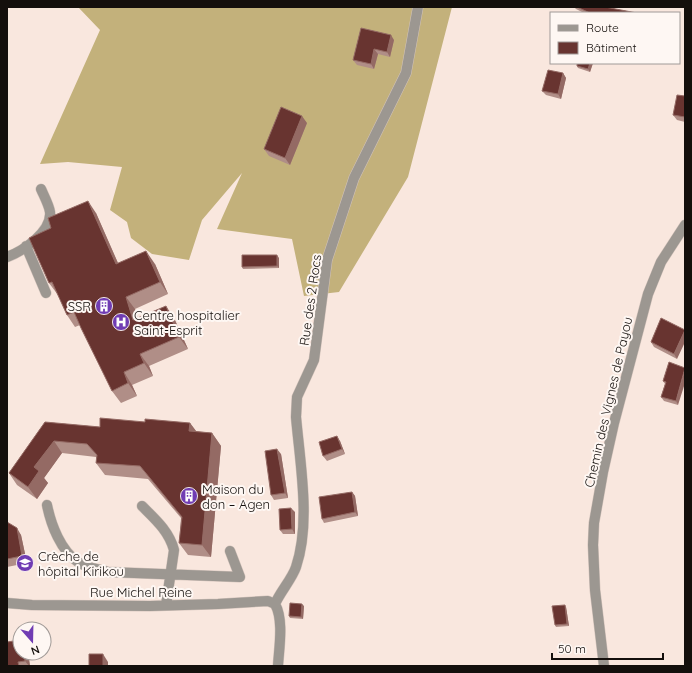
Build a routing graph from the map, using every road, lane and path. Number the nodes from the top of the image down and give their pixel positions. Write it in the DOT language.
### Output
graph roads {
  1 [pos="418,7"];
  2 [pos="41,189"];
  3 [pos="685,225"];
  4 [pos="26,246"];
  5 [pos="7,257"];
  6 [pos="46,293"];
  7 [pos="46,506"];
  8 [pos="142,506"];
  9 [pos="230,551"];
  10 [pos="171,574"];
  11 [pos="7,603"];
  12 [pos="275,604"];
  13 [pos="166,605"];
  14 [pos="278,666"];
  15 [pos="604,666"];
  1 -- 12 [label="street, Rue des 2 Rocs"];
  2 -- 4 [label="street"];
  3 -- 15 [label="street, Chemin des Vignes de Payou"];
  4 -- 5 [label="street"];
  4 -- 6 [label="street"];
  7 -- 10 [label="street"];
  8 -- 10 [label="street"];
  9 -- 10 [label="street"];
  10 -- 13 [label="street"];
  11 -- 13 [label="street, Rue Michel Reine"];
  12 -- 13 [label="street, Rue Michel Reine"];
  12 -- 14 [label="street"];
}
